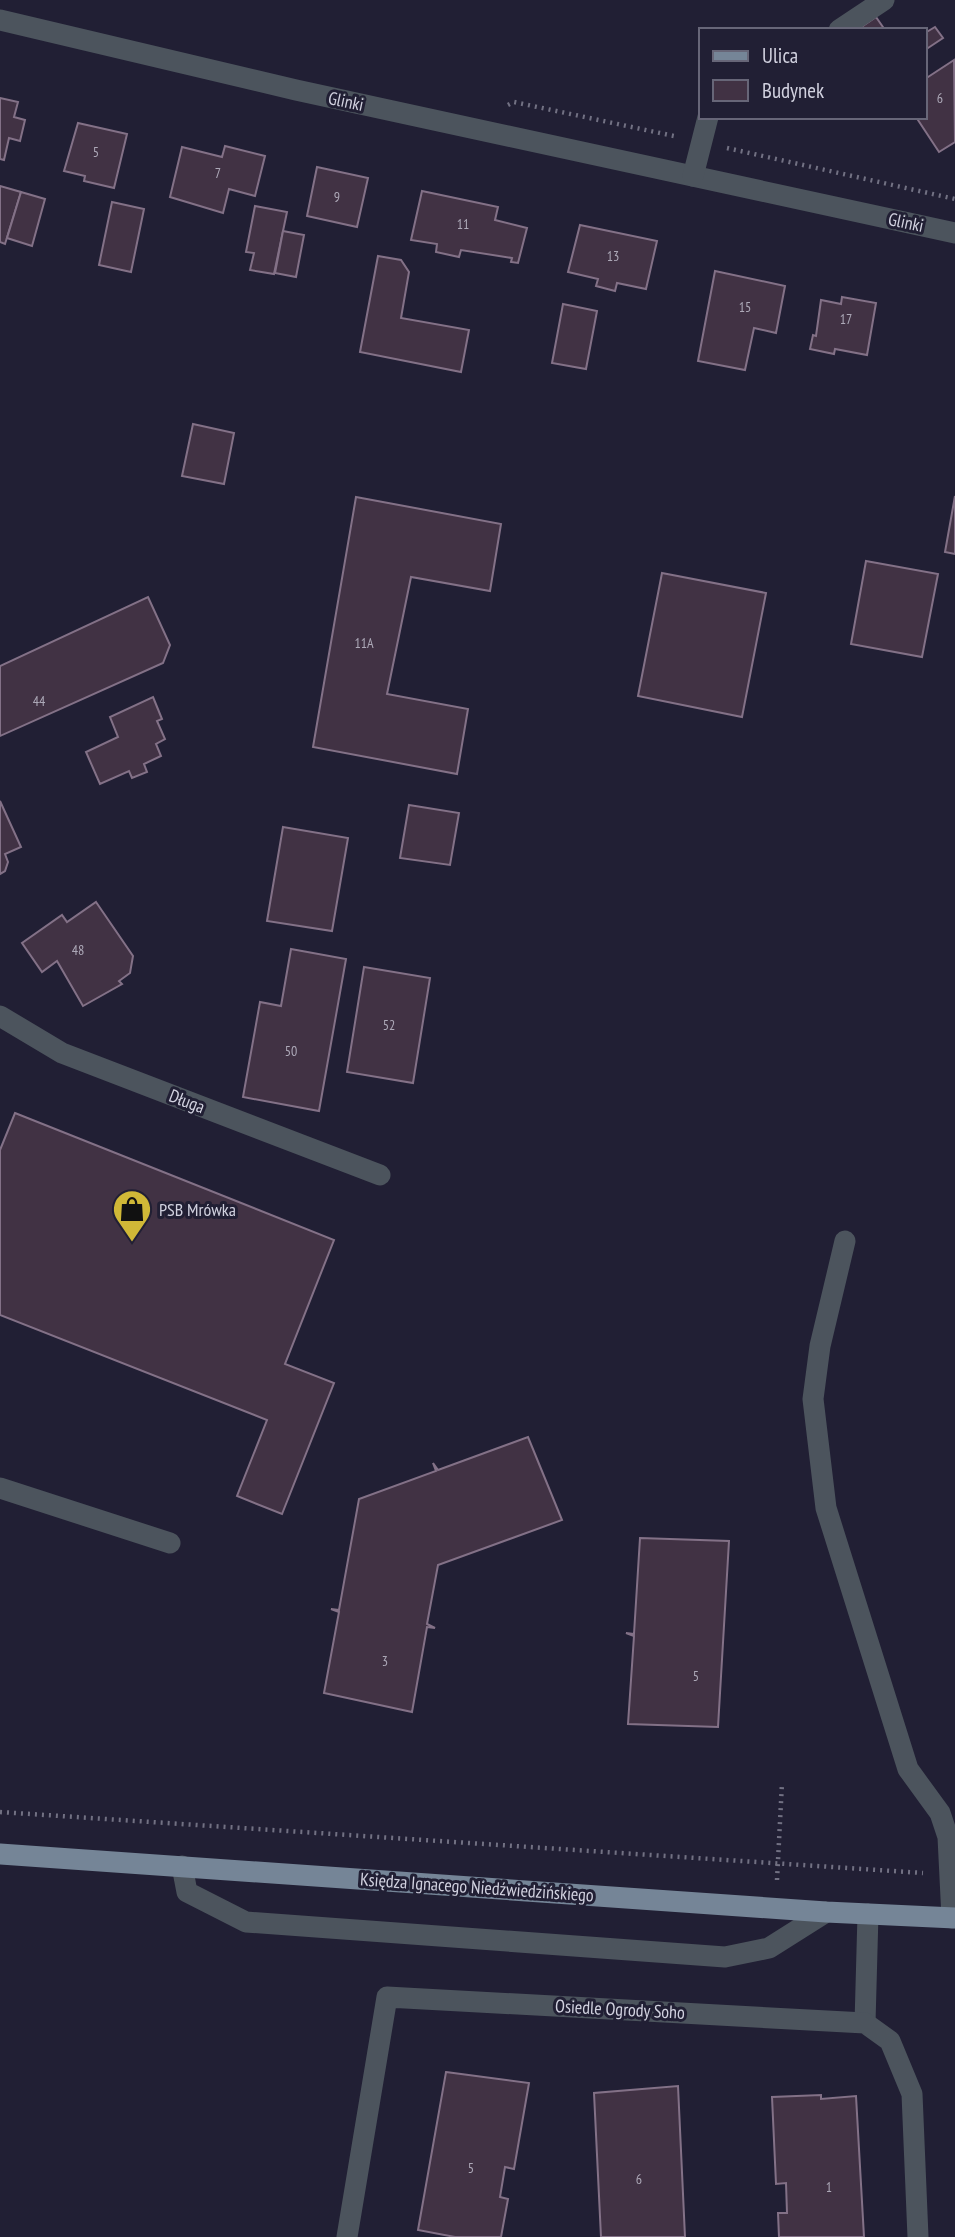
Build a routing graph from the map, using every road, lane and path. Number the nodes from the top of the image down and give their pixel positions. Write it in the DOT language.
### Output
graph roads {
  1 [pos="884,0"];
  2 [pos="0,20"];
  3 [pos="842,28"];
  4 [pos="707,119"];
  5 [pos="693,176"];
  6 [pos="955,233"];
  7 [pos="0,1016"];
  8 [pos="380,1175"];
  9 [pos="845,1241"];
  10 [pos="0,1488"];
  11 [pos="170,1543"];
  12 [pos="782,1783"];
  13 [pos="0,1812"];
  14 [pos="0,1854"];
  15 [pos="777,1865"];
  16 [pos="182,1866"];
  17 [pos="950,1874"];
  18 [pos="776,1909"];
  19 [pos="826,1912"];
  20 [pos="868,1914"];
  21 [pos="953,1918"];
  22 [pos="865,2022"];
  23 [pos="347,2237"];
  24 [pos="918,2237"];
  1 -- 3 [label="street"];
  2 -- 5 [label="street, Glinki"];
  4 -- 5 [label="street"];
  5 -- 6 [label="street, Glinki"];
  7 -- 8 [label="street, Długa"];
  9 -- 17 [label="street"];
  10 -- 11 [label="street"];
  12 -- 15 [label="path"];
  13 -- 15 [label="path"];
  14 -- 16 [label="main road, Księdza Ignacego Niedźwiedzińskiego"];
  15 -- 17 [label="path"];
  15 -- 18 [label="path"];
  16 -- 18 [label="main road, Księdza Ignacego Niedźwiedzińskiego"];
  16 -- 19 [label="street"];
  17 -- 21 [label="street"];
  18 -- 19 [label="main road, Księdza Ignacego Niedźwiedzińskiego"];
  19 -- 20 [label="main road, Księdza Ignacego Niedźwiedzińskiego"];
  20 -- 21 [label="main road, Księdza Ignacego Niedźwiedzińskiego"];
  20 -- 22 [label="street"];
  22 -- 23 [label="street, Osiedle Ogrody Soho"];
  22 -- 24 [label="street"];
}
